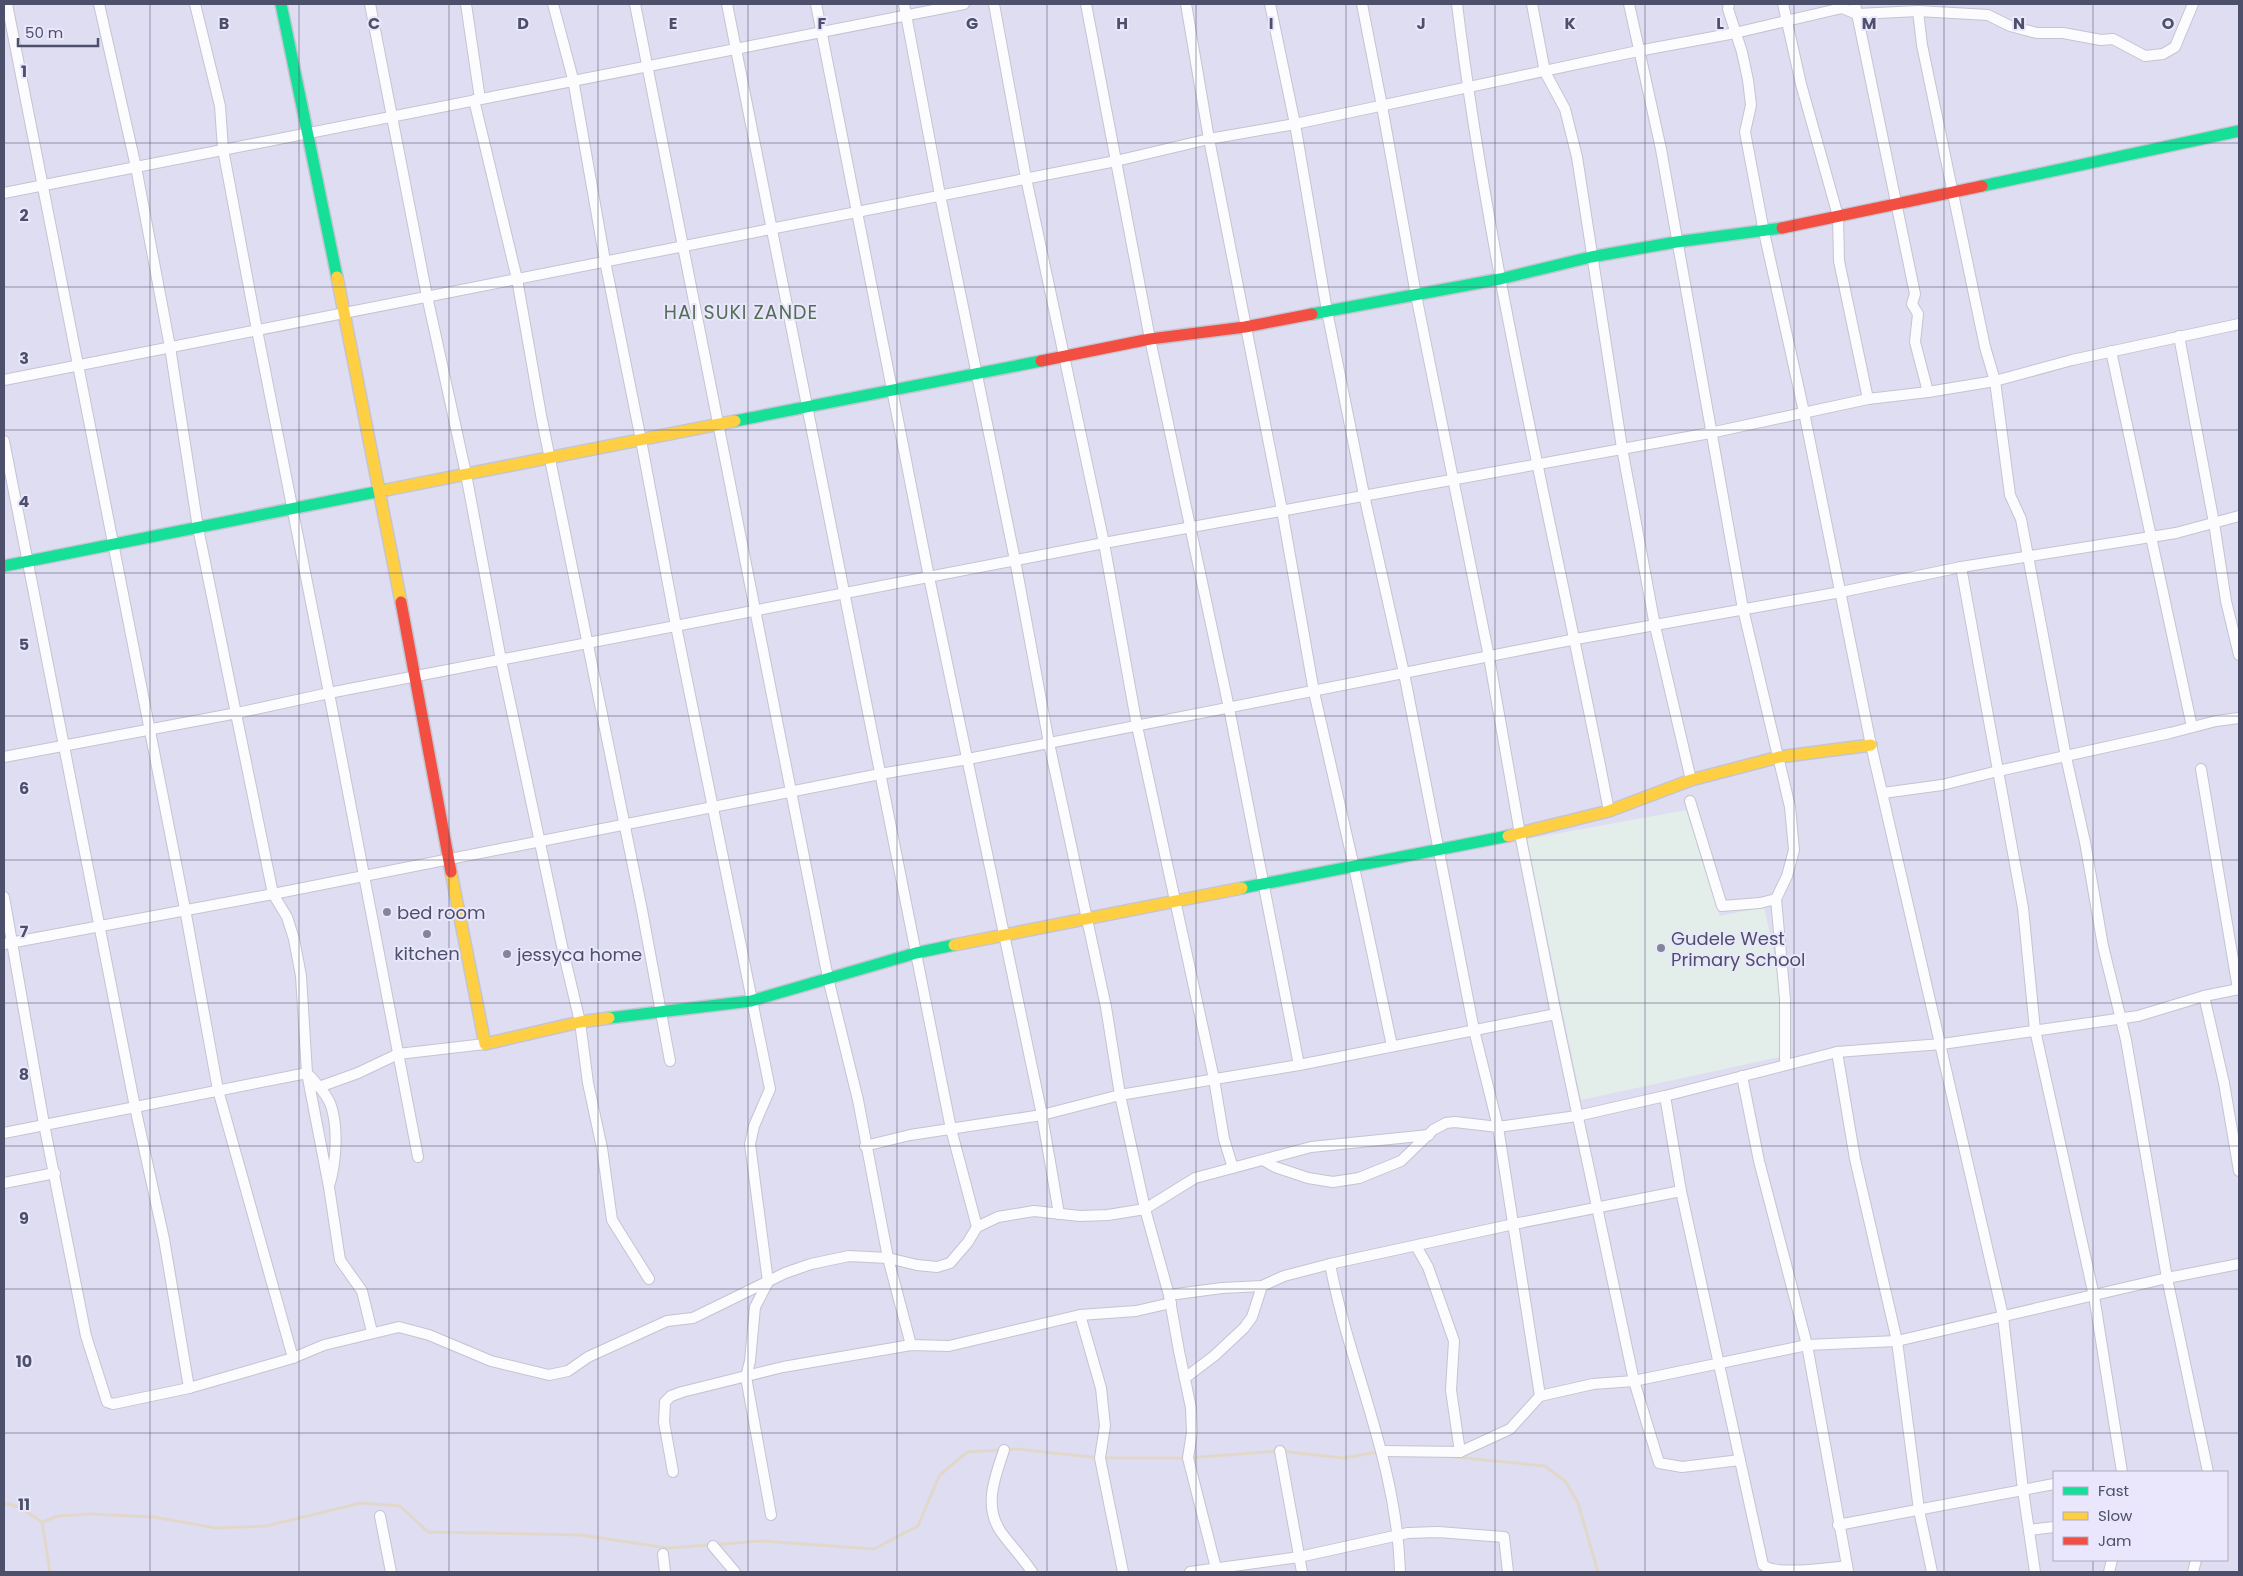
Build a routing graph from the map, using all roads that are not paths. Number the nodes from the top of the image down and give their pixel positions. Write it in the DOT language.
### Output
graph roads {
  1 [pos="7,4"];
  2 [pos="99,4"];
  3 [pos="195,4"];
  4 [pos="281,4"];
  5 [pos="370,4"];
  6 [pos="466,4"];
  7 [pos="553,4"];
  8 [pos="635,4"];
  9 [pos="727,4"];
  10 [pos="816,4"];
  11 [pos="904,4"];
  12 [pos="964,4"];
  13 [pos="994,4"];
  14 [pos="1086,4"];
  15 [pos="1186,4"];
  16 [pos="1270,4"];
  17 [pos="1362,4"];
  18 [pos="1457,4"];
  19 [pos="1532,4"];
  20 [pos="1629,4"];
  21 [pos="1729,4"];
  22 [pos="1783,4"];
  23 [pos="2193,4"];
  24 [pos="1856,9"];
  25 [pos="1918,11"];
  26 [pos="906,15"];
  27 [pos="1785,20"];
  28 [pos="821,32"];
  29 [pos="1735,33"];
  30 [pos="736,49"];
  31 [pos="1638,51"];
  32 [pos="647,66"];
  33 [pos="1545,72"];
  34 [pos="573,80"];
  35 [pos="1467,88"];
  36 [pos="477,100"];
  37 [pos="1382,106"];
  38 [pos="393,116"];
  39 [pos="1295,124"];
  40 [pos="2239,131"];
  41 [pos="309,133"];
  42 [pos="1209,139"];
  43 [pos="223,149"];
  44 [pos="1116,161"];
  45 [pos="136,167"];
  46 [pos="1026,178"];
  47 [pos="43,186"];
  48 [pos="1954,191"];
  49 [pos="4,193"];
  50 [pos="940,195"];
  51 [pos="1896,203"];
  52 [pos="857,212"];
  53 [pos="1838,216"];
  54 [pos="772,229"];
  55 [pos="1764,232"];
  56 [pos="1676,242"];
  57 [pos="684,246"];
  58 [pos="1591,257"];
  59 [pos="605,261"];
  60 [pos="517,279"];
  61 [pos="1500,279"];
  62 [pos="1416,295"];
  63 [pos="428,296"];
  64 [pos="1327,311"];
  65 [pos="344,313"];
  66 [pos="2239,324"];
  67 [pos="1246,327"];
  68 [pos="256,330"];
  69 [pos="2179,336"];
  70 [pos="1150,338"];
  71 [pos="170,347"];
  72 [pos="2111,351"];
  73 [pos="1064,356"];
  74 [pos="78,365"];
  75 [pos="976,373"];
  76 [pos="4,380"];
  77 [pos="1995,381"];
  78 [pos="893,390"];
  79 [pos="1928,392"];
  80 [pos="1868,398"];
  81 [pos="806,407"];
  82 [pos="1804,412"];
  83 [pos="718,424"];
  84 [pos="1710,432"];
  85 [pos="642,440"];
  86 [pos="4,441"];
  87 [pos="1622,448"];
  88 [pos="550,458"];
  89 [pos="1538,464"];
  90 [pos="466,474"];
  91 [pos="1452,479"];
  92 [pos="378,492"];
  93 [pos="1364,495"];
  94 [pos="291,509"];
  95 [pos="1282,510"];
  96 [pos="2239,516"];
  97 [pos="2214,523"];
  98 [pos="1191,526"];
  99 [pos="198,528"];
  100 [pos="2152,537"];
  101 [pos="1104,542"];
  102 [pos="114,544"];
  103 [pos="2028,558"];
  104 [pos="1015,560"];
  105 [pos="28,562"];
  106 [pos="4,566"];
  107 [pos="1961,567"];
  108 [pos="929,577"];
  109 [pos="1841,592"];
  110 [pos="843,593"];
  111 [pos="1743,609"];
  112 [pos="757,610"];
  113 [pos="676,626"];
  114 [pos="1655,626"];
  115 [pos="1576,639"];
  116 [pos="587,643"];
  117 [pos="2239,655"];
  118 [pos="1489,657"];
  119 [pos="501,660"];
  120 [pos="1404,673"];
  121 [pos="416,676"];
  122 [pos="1314,692"];
  123 [pos="329,693"];
  124 [pos="1229,708"];
  125 [pos="237,713"];
  126 [pos="2239,718"];
  127 [pos="1137,726"];
  128 [pos="2192,727"];
  129 [pos="150,728"];
  130 [pos="1050,742"];
  131 [pos="64,745"];
  132 [pos="1872,745"];
  133 [pos="4,757"];
  134 [pos="1779,757"];
  135 [pos="2066,757"];
  136 [pos="968,759"];
  137 [pos="2201,769"];
  138 [pos="1998,771"];
  139 [pos="880,774"];
  140 [pos="1691,780"];
  141 [pos="790,792"];
  142 [pos="1882,793"];
  143 [pos="1690,801"];
  144 [pos="711,807"];
  145 [pos="1609,811"];
  146 [pos="625,825"];
  147 [pos="1520,834"];
  148 [pos="540,840"];
  149 [pos="1439,850"];
  150 [pos="448,858"];
  151 [pos="1354,867"];
  152 [pos="363,874"];
  153 [pos="1262,884"];
  154 [pos="273,894"];
  155 [pos="4,898"];
  156 [pos="1776,899"];
  157 [pos="1176,900"];
  158 [pos="185,909"];
  159 [pos="1086,920"];
  160 [pos="99,925"];
  161 [pos="1005,934"];
  162 [pos="8,943"];
  163 [pos="916,953"];
  164 [pos="828,978"];
  165 [pos="2239,989"];
  166 [pos="2204,996"];
  167 [pos="751,1001"];
  168 [pos="662,1012"];
  169 [pos="1556,1014"];
  170 [pos="2119,1018"];
  171 [pos="580,1022"];
  172 [pos="1474,1030"];
  173 [pos="2035,1030"];
  174 [pos="484,1044"];
  175 [pos="1942,1044"];
  176 [pos="1392,1046"];
  177 [pos="1837,1052"];
  178 [pos="398,1054"];
  179 [pos="670,1061"];
  180 [pos="1785,1064"];
  181 [pos="1298,1065"];
  182 [pos="308,1073"];
  183 [pos="1742,1076"];
  184 [pos="1214,1080"];
  185 [pos="319,1087"];
  186 [pos="218,1090"];
  187 [pos="1120,1095"];
  188 [pos="1665,1096"];
  189 [pos="135,1107"];
  190 [pos="1042,1114"];
  191 [pos="1577,1116"];
  192 [pos="44,1124"];
  193 [pos="1498,1127"];
  194 [pos="951,1129"];
  195 [pos="4,1133"];
  196 [pos="1429,1135"];
  197 [pos="865,1146"];
  198 [pos="418,1157"];
  199 [pos="1263,1160"];
  200 [pos="1232,1168"];
  201 [pos="2239,1171"];
  202 [pos="55,1173"];
  203 [pos="4,1183"];
  204 [pos="330,1186"];
  205 [pos="1681,1191"];
  206 [pos="1597,1207"];
  207 [pos="1145,1209"];
  208 [pos="1059,1214"];
  209 [pos="1514,1224"];
  210 [pos="977,1228"];
  211 [pos="1416,1246"];
  212 [pos="888,1258"];
  213 [pos="1330,1264"];
  214 [pos="2239,1264"];
  215 [pos="2167,1278"];
  216 [pos="649,1279"];
  217 [pos="768,1282"];
  218 [pos="1262,1286"];
  219 [pos="2094,1296"];
  220 [pos="1170,1299"];
  221 [pos="1080,1315"];
  222 [pos="2003,1316"];
  223 [pos="372,1332"];
  224 [pos="1897,1341"];
  225 [pos="911,1345"];
  226 [pos="1807,1345"];
  227 [pos="293,1358"];
  228 [pos="1718,1364"];
  229 [pos="746,1377"];
  230 [pos="1184,1378"];
  231 [pos="1634,1381"];
  232 [pos="189,1388"];
  233 [pos="1540,1396"];
  234 [pos="1004,1450"];
  235 [pos="1280,1451"];
  236 [pos="1382,1451"];
  237 [pos="1460,1452"];
  238 [pos="1740,1460"];
  239 [pos="2122,1471"];
  240 [pos="2208,1471"];
  241 [pos="673,1472"];
  242 [pos="2053,1484"];
  243 [pos="2023,1490"];
  244 [pos="1919,1510"];
  245 [pos="380,1516"];
  246 [pos="771,1516"];
  247 [pos="1838,1524"];
  248 [pos="2053,1526"];
  249 [pos="2028,1530"];
  250 [pos="1399,1535"];
  251 [pos="713,1546"];
  252 [pos="663,1554"];
  253 [pos="1299,1557"];
  254 [pos="1847,1569"];
  255 [pos="1216,1570"];
  256 [pos="391,1572"];
  257 [pos="665,1572"];
  258 [pos="735,1572"];
  259 [pos="1032,1572"];
  260 [pos="1123,1572"];
  261 [pos="1190,1572"];
  262 [pos="1302,1572"];
  263 [pos="1400,1572"];
  264 [pos="1508,1572"];
  265 [pos="1932,1572"];
  266 [pos="2035,1572"];
  1 -- 47 [label="street"];
  2 -- 45 [label="street"];
  3 -- 43 [label="street"];
  4 -- 41 [label="street"];
  5 -- 38 [label="street"];
  6 -- 36 [label="street"];
  7 -- 34 [label="street"];
  8 -- 32 [label="street"];
  9 -- 30 [label="street"];
  10 -- 28 [label="street"];
  11 -- 26 [label="street"];
  12 -- 26 [label="street"];
  13 -- 46 [label="street"];
  14 -- 44 [label="street"];
  15 -- 42 [label="street"];
  16 -- 39 [label="street"];
  17 -- 37 [label="street"];
  18 -- 35 [label="street"];
  19 -- 33 [label="street"];
  20 -- 31 [label="street"];
  21 -- 29 [label="street"];
  22 -- 27 [label="street"];
  23 -- 25 [label="street"];
  24 -- 25 [label="street"];
  24 -- 27 [label="street"];
  24 -- 51 [label="street"];
  25 -- 48 [label="street"];
  26 -- 28 [label="street"];
  26 -- 50 [label="street"];
  27 -- 29 [label="street"];
  27 -- 53 [label="street"];
  28 -- 30 [label="street"];
  28 -- 52 [label="street"];
  29 -- 31 [label="street"];
  29 -- 55 [label="street"];
  30 -- 32 [label="street"];
  30 -- 54 [label="street"];
  31 -- 33 [label="street"];
  31 -- 56 [label="street"];
  32 -- 34 [label="street"];
  32 -- 57 [label="street"];
  33 -- 35 [label="street"];
  33 -- 58 [label="street"];
  34 -- 36 [label="street"];
  34 -- 59 [label="street"];
  35 -- 37 [label="street"];
  35 -- 61 [label="street"];
  36 -- 38 [label="street"];
  36 -- 60 [label="street"];
  37 -- 39 [label="street"];
  37 -- 62 [label="street"];
  38 -- 41 [label="street"];
  38 -- 63 [label="street"];
  39 -- 42 [label="street"];
  39 -- 64 [label="street"];
  40 -- 48 [label="street"];
  41 -- 43 [label="street"];
  41 -- 65 [label="street"];
  42 -- 44 [label="street"];
  42 -- 67 [label="street"];
  43 -- 45 [label="street"];
  43 -- 68 [label="street"];
  44 -- 46 [label="street"];
  44 -- 70 [label="street"];
  45 -- 47 [label="street"];
  45 -- 71 [label="street"];
  46 -- 50 [label="street"];
  46 -- 73 [label="street"];
  47 -- 49 [label="street"];
  47 -- 74 [label="street"];
  48 -- 51 [label="street"];
  48 -- 77 [label="street"];
  50 -- 52 [label="street"];
  50 -- 75 [label="street"];
  51 -- 53 [label="street"];
  51 -- 79 [label="street"];
  52 -- 54 [label="street"];
  52 -- 78 [label="street"];
  53 -- 55 [label="street"];
  53 -- 80 [label="street"];
  54 -- 57 [label="street"];
  54 -- 81 [label="street"];
  55 -- 56 [label="street"];
  55 -- 82 [label="street"];
  56 -- 58 [label="street"];
  56 -- 84 [label="street"];
  57 -- 59 [label="street"];
  57 -- 83 [label="street"];
  58 -- 61 [label="street"];
  58 -- 87 [label="street"];
  59 -- 60 [label="street"];
  59 -- 85 [label="street"];
  60 -- 63 [label="street"];
  60 -- 88 [label="street"];
  61 -- 62 [label="street"];
  61 -- 89 [label="street"];
  62 -- 64 [label="street"];
  62 -- 91 [label="street"];
  63 -- 65 [label="street"];
  63 -- 90 [label="street"];
  64 -- 67 [label="street"];
  64 -- 93 [label="street"];
  65 -- 68 [label="street"];
  65 -- 92 [label="street"];
  66 -- 69 [label="street"];
  67 -- 70 [label="street"];
  67 -- 95 [label="street"];
  68 -- 71 [label="street"];
  68 -- 94 [label="street"];
  69 -- 72 [label="street"];
  69 -- 97 [label="street"];
  70 -- 73 [label="street"];
  70 -- 98 [label="street"];
  71 -- 74 [label="street"];
  71 -- 99 [label="street"];
  72 -- 77 [label="street"];
  72 -- 100 [label="street"];
  73 -- 75 [label="street"];
  73 -- 101 [label="street"];
  74 -- 76 [label="street"];
  74 -- 102 [label="street"];
  75 -- 78 [label="street"];
  75 -- 104 [label="street"];
  77 -- 79 [label="street"];
  77 -- 103 [label="street"];
  78 -- 81 [label="street"];
  78 -- 108 [label="street"];
  79 -- 80 [label="street"];
  80 -- 82 [label="street"];
  81 -- 83 [label="street"];
  81 -- 110 [label="street"];
  82 -- 84 [label="street"];
  82 -- 109 [label="street"];
  83 -- 85 [label="street"];
  83 -- 112 [label="street"];
  84 -- 87 [label="street"];
  84 -- 111 [label="street"];
  85 -- 88 [label="street"];
  85 -- 113 [label="street"];
  86 -- 105 [label="street"];
  87 -- 89 [label="street"];
  87 -- 114 [label="street"];
  88 -- 90 [label="street"];
  88 -- 116 [label="street"];
  89 -- 91 [label="street"];
  89 -- 115 [label="street"];
  90 -- 92 [label="street"];
  90 -- 119 [label="street"];
  91 -- 93 [label="street"];
  91 -- 118 [label="street"];
  92 -- 94 [label="street"];
  92 -- 121 [label="street"];
  93 -- 95 [label="street"];
  93 -- 120 [label="street"];
  94 -- 99 [label="street"];
  94 -- 123 [label="street"];
  95 -- 98 [label="street"];
  95 -- 122 [label="street"];
  96 -- 97 [label="street"];
  97 -- 100 [label="street"];
  97 -- 117 [label="street"];
  98 -- 101 [label="street"];
  98 -- 124 [label="street"];
  99 -- 102 [label="street"];
  99 -- 125 [label="street"];
  100 -- 103 [label="street"];
  100 -- 128 [label="street"];
  101 -- 104 [label="street"];
  101 -- 127 [label="street"];
  102 -- 105 [label="street"];
  102 -- 129 [label="street"];
  103 -- 107 [label="street"];
  103 -- 135 [label="street"];
  104 -- 108 [label="street"];
  104 -- 130 [label="street"];
  105 -- 106 [label="street"];
  105 -- 131 [label="street"];
  107 -- 109 [label="street"];
  107 -- 138 [label="street"];
  108 -- 110 [label="street"];
  108 -- 136 [label="street"];
  109 -- 111 [label="street"];
  109 -- 132 [label="street"];
  110 -- 112 [label="street"];
  110 -- 139 [label="street"];
  111 -- 114 [label="street"];
  111 -- 134 [label="street"];
  112 -- 113 [label="street"];
  112 -- 141 [label="street"];
  113 -- 116 [label="street"];
  113 -- 144 [label="street"];
  114 -- 115 [label="street"];
  114 -- 140 [label="street"];
  115 -- 118 [label="street"];
  115 -- 145 [label="street"];
  116 -- 119 [label="street"];
  116 -- 146 [label="street"];
  118 -- 120 [label="street"];
  118 -- 147 [label="street"];
  119 -- 121 [label="street"];
  119 -- 148 [label="street"];
  120 -- 122 [label="street"];
  120 -- 149 [label="street"];
  121 -- 123 [label="street"];
  121 -- 150 [label="street"];
  122 -- 124 [label="street"];
  122 -- 151 [label="street"];
  123 -- 125 [label="street"];
  123 -- 152 [label="street"];
  124 -- 127 [label="street"];
  124 -- 153 [label="street"];
  125 -- 129 [label="street"];
  125 -- 154 [label="street"];
  126 -- 128 [label="street"];
  127 -- 130 [label="street"];
  127 -- 157 [label="street"];
  128 -- 135 [label="street"];
  129 -- 131 [label="street"];
  129 -- 158 [label="street"];
  130 -- 136 [label="street"];
  130 -- 159 [label="street"];
  131 -- 133 [label="street"];
  131 -- 160 [label="street"];
  132 -- 134 [label="street"];
  132 -- 142 [label="street"];
  134 -- 140 [label="street"];
  134 -- 156 [label="street"];
  135 -- 138 [label="street"];
  135 -- 170 [label="street"];
  136 -- 139 [label="street"];
  136 -- 161 [label="street"];
  137 -- 165 [label="street"];
  138 -- 142 [label="street"];
  138 -- 173 [label="street"];
  139 -- 141 [label="street"];
  139 -- 163 [label="street"];
  140 -- 145 [label="street"];
  141 -- 144 [label="street"];
  141 -- 164 [label="street"];
  142 -- 175 [label="street"];
  143 -- 156 [label="street"];
  144 -- 146 [label="street"];
  144 -- 167 [label="street"];
  145 -- 147 [label="street"];
  146 -- 148 [label="street"];
  146 -- 168 [label="street"];
  147 -- 149 [label="street"];
  147 -- 169 [label="street"];
  148 -- 150 [label="street"];
  148 -- 171 [label="street"];
  149 -- 151 [label="street"];
  149 -- 172 [label="street"];
  150 -- 152 [label="street"];
  150 -- 174 [label="street"];
  151 -- 153 [label="street"];
  151 -- 176 [label="street"];
  152 -- 154 [label="street"];
  152 -- 178 [label="street"];
  153 -- 157 [label="street"];
  153 -- 181 [label="street"];
  154 -- 158 [label="street"];
  154 -- 182 [label="street"];
  155 -- 162 [label="street"];
  156 -- 180 [label="street"];
  157 -- 159 [label="street"];
  157 -- 184 [label="street"];
  158 -- 160 [label="street"];
  158 -- 186 [label="street"];
  159 -- 161 [label="street"];
  159 -- 187 [label="street"];
  160 -- 162 [label="street"];
  160 -- 189 [label="street"];
  161 -- 163 [label="street"];
  161 -- 190 [label="street"];
  162 -- 192 [label="street"];
  163 -- 164 [label="street"];
  163 -- 194 [label="street"];
  164 -- 167 [label="street"];
  164 -- 197 [label="street"];
  165 -- 166 [label="street"];
  166 -- 170 [label="street"];
  166 -- 201 [label="street"];
  167 -- 168 [label="street"];
  167 -- 217 [label="street"];
  168 -- 171 [label="street"];
  168 -- 179 [label="street"];
  169 -- 172 [label="street"];
  169 -- 191 [label="street"];
  170 -- 173 [label="street"];
  170 -- 215 [label="street"];
  171 -- 174 [label="street"];
  171 -- 216 [label="street"];
  172 -- 176 [label="street"];
  172 -- 193 [label="street"];
  173 -- 175 [label="street"];
  173 -- 219 [label="street"];
  174 -- 178 [label="street"];
  175 -- 177 [label="street"];
  175 -- 222 [label="street"];
  176 -- 181 [label="street"];
  177 -- 180 [label="street"];
  177 -- 224 [label="street"];
  178 -- 185 [label="street"];
  178 -- 198 [label="street"];
  180 -- 183 [label="street"];
  181 -- 184 [label="street"];
  182 -- 185 [label="street"];
  182 -- 186 [label="street"];
  182 -- 204 [label="street"];
  183 -- 188 [label="street"];
  183 -- 226 [label="street"];
  184 -- 187 [label="street"];
  184 -- 200 [label="street"];
  185 -- 204 [label="street"];
  186 -- 189 [label="street"];
  186 -- 227 [label="street"];
  187 -- 190 [label="street"];
  187 -- 207 [label="street"];
  188 -- 191 [label="street"];
  188 -- 205 [label="street"];
  189 -- 192 [label="street"];
  189 -- 232 [label="street"];
  190 -- 194 [label="street"];
  190 -- 208 [label="street"];
  191 -- 193 [label="street"];
  191 -- 206 [label="street"];
  192 -- 195 [label="street"];
  192 -- 202 [label="street"];
  193 -- 196 [label="street"];
  193 -- 209 [label="street"];
  194 -- 197 [label="street"];
  194 -- 210 [label="street"];
  196 -- 199 [label="street"];
  196 -- 199 [label="street"];
  197 -- 212 [label="street"];
  199 -- 200 [label="street"];
  200 -- 207 [label="street"];
  202 -- 203 [label="street"];
  202 -- 232 [label="street"];
  204 -- 223 [label="street"];
  205 -- 206 [label="street"];
  205 -- 228 [label="street"];
  206 -- 209 [label="street"];
  206 -- 231 [label="street"];
  207 -- 208 [label="street"];
  207 -- 220 [label="street"];
  208 -- 210 [label="street"];
  209 -- 211 [label="street"];
  209 -- 233 [label="street"];
  210 -- 212 [label="street"];
  211 -- 213 [label="street"];
  211 -- 237 [label="street"];
  212 -- 217 [label="street"];
  212 -- 225 [label="street"];
  213 -- 218 [label="street"];
  213 -- 236 [label="street"];
  214 -- 215 [label="street"];
  215 -- 219 [label="street"];
  215 -- 240 [label="street"];
  217 -- 223 [label="street"];
  217 -- 229 [label="street"];
  218 -- 220 [label="street"];
  218 -- 230 [label="street"];
  219 -- 222 [label="street"];
  219 -- 239 [label="street"];
  220 -- 221 [label="street"];
  220 -- 230 [label="street"];
  221 -- 225 [label="street"];
  221 -- 260 [label="street"];
  222 -- 224 [label="street"];
  222 -- 243 [label="street"];
  223 -- 227 [label="street"];
  224 -- 226 [label="street"];
  224 -- 244 [label="street"];
  225 -- 229 [label="street"];
  226 -- 228 [label="street"];
  226 -- 247 [label="street"];
  227 -- 232 [label="street"];
  228 -- 231 [label="street"];
  228 -- 238 [label="street"];
  229 -- 241 [label="street"];
  229 -- 246 [label="street"];
  230 -- 255 [label="street"];
  231 -- 233 [label="street"];
  231 -- 238 [label="street"];
  233 -- 237 [label="street"];
  234 -- 259 [label="street"];
  235 -- 253 [label="street"];
  236 -- 237 [label="street"];
  236 -- 250 [label="street"];
  238 -- 254 [label="street"];
  242 -- 243 [label="street"];
  243 -- 244 [label="street"];
  243 -- 249 [label="street"];
  244 -- 247 [label="street"];
  244 -- 265 [label="street"];
  245 -- 256 [label="street"];
  247 -- 254 [label="street"];
  248 -- 249 [label="street"];
  249 -- 266 [label="street"];
  250 -- 253 [label="street"];
  250 -- 263 [label="street"];
  250 -- 264 [label="street"];
  251 -- 258 [label="street"];
  252 -- 257 [label="street"];
  253 -- 255 [label="street"];
  253 -- 262 [label="street"];
  255 -- 261 [label="street"];
}
